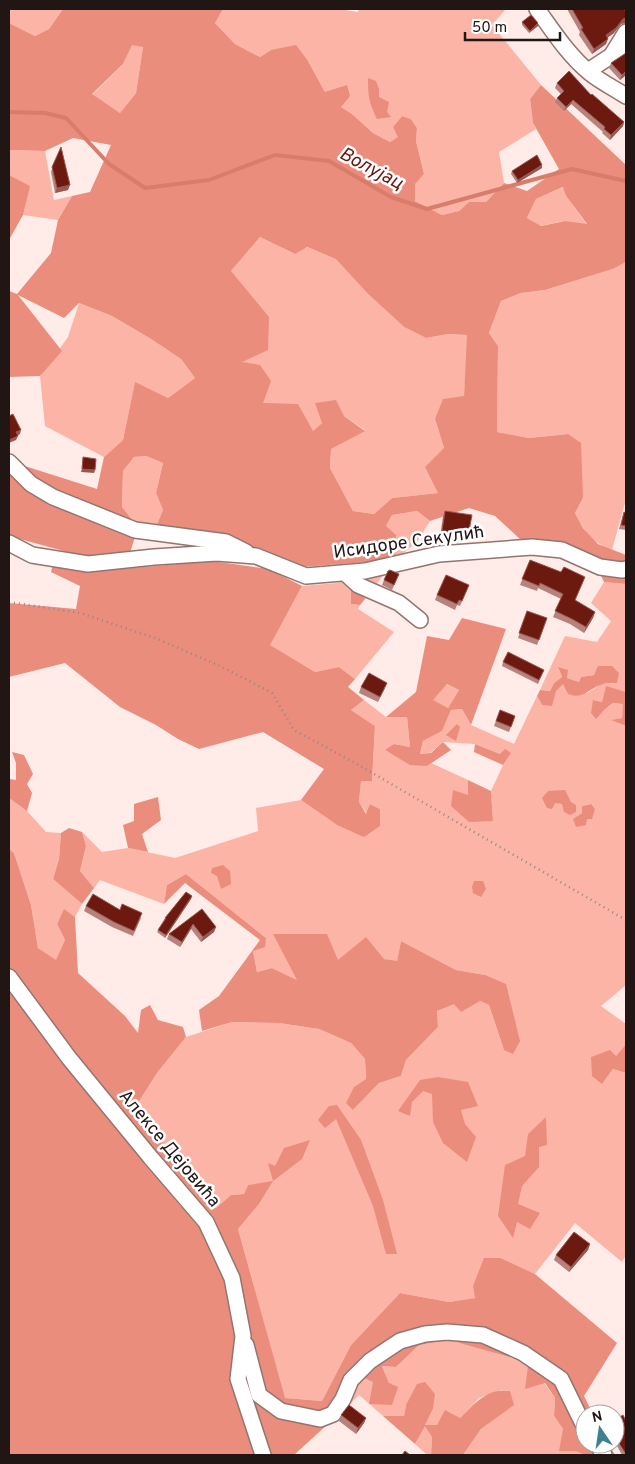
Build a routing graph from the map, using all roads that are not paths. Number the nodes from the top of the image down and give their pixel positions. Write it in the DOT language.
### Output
graph roads {
  1 [pos="537,9"];
  2 [pos="626,32"];
  3 [pos="626,46"];
  4 [pos="611,56"];
  5 [pos="588,72"];
  6 [pos="626,96"];
  7 [pos="9,462"];
  8 [pos="9,543"];
  9 [pos="256,556"];
  10 [pos="626,569"];
  11 [pos="345,573"];
  12 [pos="420,620"];
  13 [pos="9,977"];
  14 [pos="243,1336"];
  15 [pos="575,1408"];
  16 [pos="264,1455"];
  1 -- 5 [label="street"];
  2 -- 4 [label="street"];
  3 -- 4 [label="street"];
  4 -- 5 [label="street"];
  5 -- 6 [label="street"];
  7 -- 9 [label="street, Исидоре Секулић"];
  8 -- 9 [label="street, Исидоре Секулић"];
  9 -- 11 [label="street, Исидоре Секулић"];
  10 -- 11 [label="street, Исидоре Секулић"];
  11 -- 12 [label="street"];
  13 -- 14 [label="street, Алексе Дејовића"];
  14 -- 15 [label="street"];
  14 -- 16 [label="street, Алексе Дејовића"];
}
